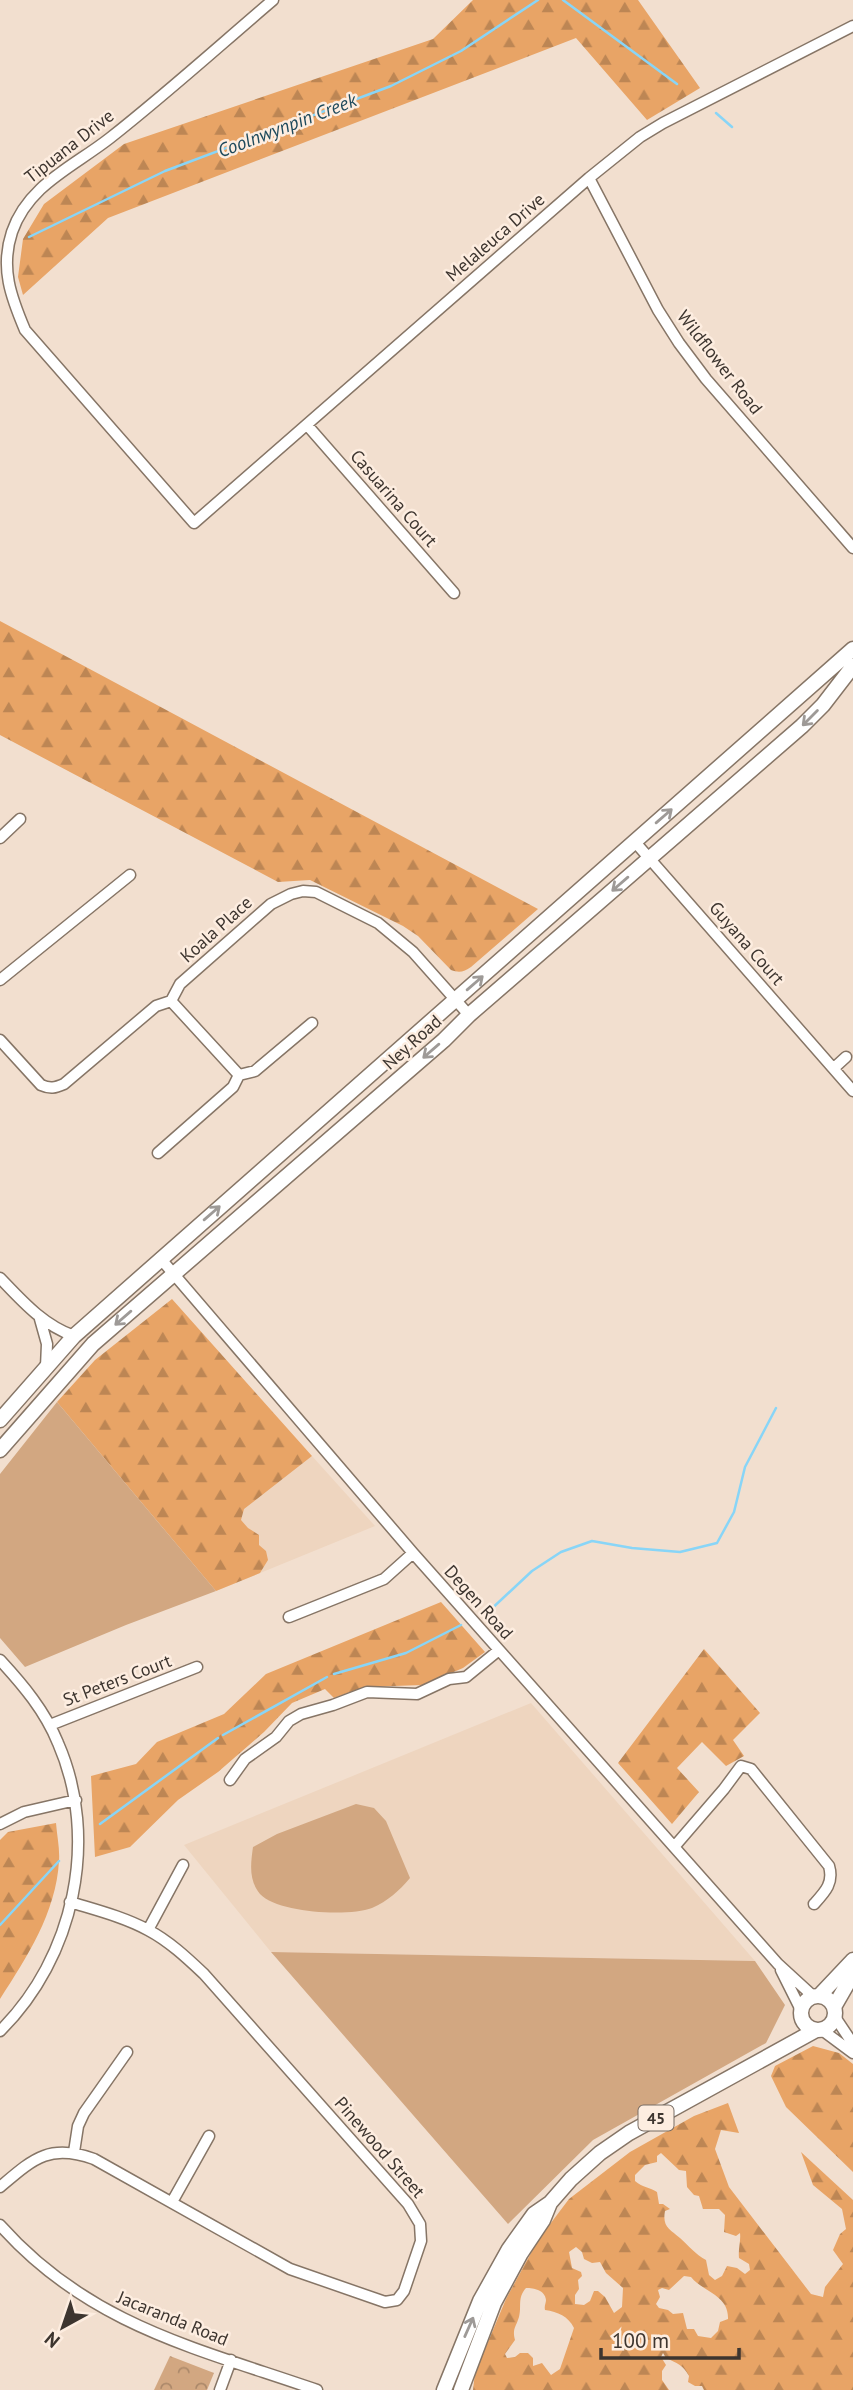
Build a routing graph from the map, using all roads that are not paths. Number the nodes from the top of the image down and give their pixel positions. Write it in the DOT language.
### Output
graph roads {
  1 [pos="273,0"];
  2 [pos="853,26"];
  3 [pos="589,178"];
  4 [pos="307,425"];
  5 [pos="194,523"];
  6 [pos="853,548"];
  7 [pos="454,593"];
  8 [pos="853,649"];
  9 [pos="853,666"];
  10 [pos="20,819"];
  11 [pos="0,838"];
  12 [pos="635,842"];
  13 [pos="650,858"];
  14 [pos="130,875"];
  15 [pos="0,980"];
  16 [pos="456,1000"];
  17 [pos="172,1001"];
  18 [pos="469,1015"];
  19 [pos="312,1023"];
  20 [pos="0,1040"];
  21 [pos="846,1057"];
  22 [pos="834,1068"];
  23 [pos="239,1075"];
  24 [pos="853,1091"];
  25 [pos="158,1153"];
  26 [pos="160,1258"];
  27 [pos="174,1274"];
  28 [pos="0,1278"];
  29 [pos="40,1317"];
  30 [pos="74,1336"];
  31 [pos="46,1367"];
  32 [pos="0,1420"];
  33 [pos="0,1450"];
  34 [pos="413,1553"];
  35 [pos="289,1617"];
  36 [pos="499,1650"];
  37 [pos="0,1660"];
  38 [pos="197,1667"];
  39 [pos="50,1725"];
  40 [pos="230,1780"];
  41 [pos="76,1800"];
  42 [pos="0,1824"];
  43 [pos="674,1846"];
  44 [pos="183,1865"];
  45 [pos="70,1902"];
  46 [pos="814,1903"];
  47 [pos="148,1930"];
  48 [pos="853,1960"];
  49 [pos="778,1964"];
  50 [pos="853,1974"];
  51 [pos="816,1996"];
  52 [pos="834,2012"];
  53 [pos="801,2014"];
  54 [pos="819,2030"];
  55 [pos="0,2031"];
  56 [pos="853,2044"];
  57 [pos="127,2052"];
  58 [pos="775,2052"];
  59 [pos="853,2053"];
  60 [pos="209,2136"];
  61 [pos="74,2152"];
  62 [pos="0,2187"];
  63 [pos="172,2202"];
  64 [pos="550,2203"];
  65 [pos="0,2225"];
  66 [pos="231,2360"];
  67 [pos="220,2390"];
  68 [pos="317,2390"];
  69 [pos="444,2390"];
  70 [pos="461,2390"];
  1 -- 5 [label="street, Tipuana Drive"];
  2 -- 3 [label="street, Melaleuca Drive"];
  3 -- 4 [label="street, Melaleuca Drive"];
  3 -- 6 [label="street, Wildflower Road"];
  4 -- 5 [label="street, Melaleuca Drive"];
  4 -- 7 [label="street, Casuarina Court"];
  12 -- 8 [label="main road, Ney Road, one-way"];
  9 -- 13 [label="main road, Ney Road, one-way"];
  10 -- 11 [label="street"];
  12 -- 13 [label="street, Guyana Court"];
  16 -- 12 [label="main road, Ney Road, one-way"];
  13 -- 18 [label="main road, Ney Road, one-way"];
  13 -- 22 [label="street, Guyana Court"];
  14 -- 15 [label="street"];
  16 -- 17 [label="street, Koala Place"];
  16 -- 18 [label="street, Koala Place"];
  26 -- 16 [label="main road, Ney Road, one-way"];
  17 -- 20 [label="street, Koala Place"];
  17 -- 23 [label="street"];
  18 -- 27 [label="main road, Ney Road, one-way"];
  19 -- 23 [label="street"];
  21 -- 22 [label="street"];
  22 -- 24 [label="street, Guyana Court"];
  23 -- 25 [label="street"];
  26 -- 27 [label="street, Degen Road"];
  26 -- 30 [label="main road, Ney Road"];
  27 -- 33 [label="main road, Ney Road, one-way"];
  27 -- 34 [label="street, Degen Road"];
  28 -- 29 [label="street"];
  29 -- 30 [label="street"];
  29 -- 31 [label="street"];
  30 -- 31 [label="main road, Ney Road"];
  31 -- 32 [label="main road, Ney Road"];
  34 -- 35 [label="street"];
  34 -- 36 [label="street, Degen Road"];
  36 -- 40 [label="street"];
  36 -- 43 [label="street, Degen Road"];
  37 -- 39 [label="street"];
  38 -- 39 [label="street, St Peters Court"];
  39 -- 41 [label="street"];
  41 -- 42 [label="street"];
  41 -- 45 [label="street"];
  43 -- 46 [label="street"];
  43 -- 49 [label="street, Degen Road"];
  44 -- 47 [label="street"];
  45 -- 47 [label="street, Pinewood Street"];
  45 -- 55 [label="street"];
  47 -- 63 [label="street, Pinewood Street"];
  48 -- 51 [label="main road, 45"];
  49 -- 51 [label="street, Degen Road"];
  49 -- 53 [label="street, Degen Road"];
  50 -- 52 [label="main road, 45"];
  51 -- 52 [label="main road"];
  51 -- 53 [label="main road, 45"];
  52 -- 54 [label="main road, 45"];
  52 -- 56 [label="street"];
  53 -- 54 [label="main road"];
  53 -- 58 [label="main road, 45"];
  54 -- 58 [label="main road, 45"];
  54 -- 59 [label="street"];
  57 -- 61 [label="street"];
  58 -- 64 [label="main road, 45"];
  60 -- 63 [label="street"];
  61 -- 62 [label="street"];
  61 -- 63 [label="street, Pinewood Street"];
  69 -- 64 [label="main road, 45, one-way"];
  64 -- 70 [label="main road, 45"];
  65 -- 66 [label="street, Jacaranda Road"];
  66 -- 67 [label="street"];
  66 -- 68 [label="street, Jacaranda Road"];
}
